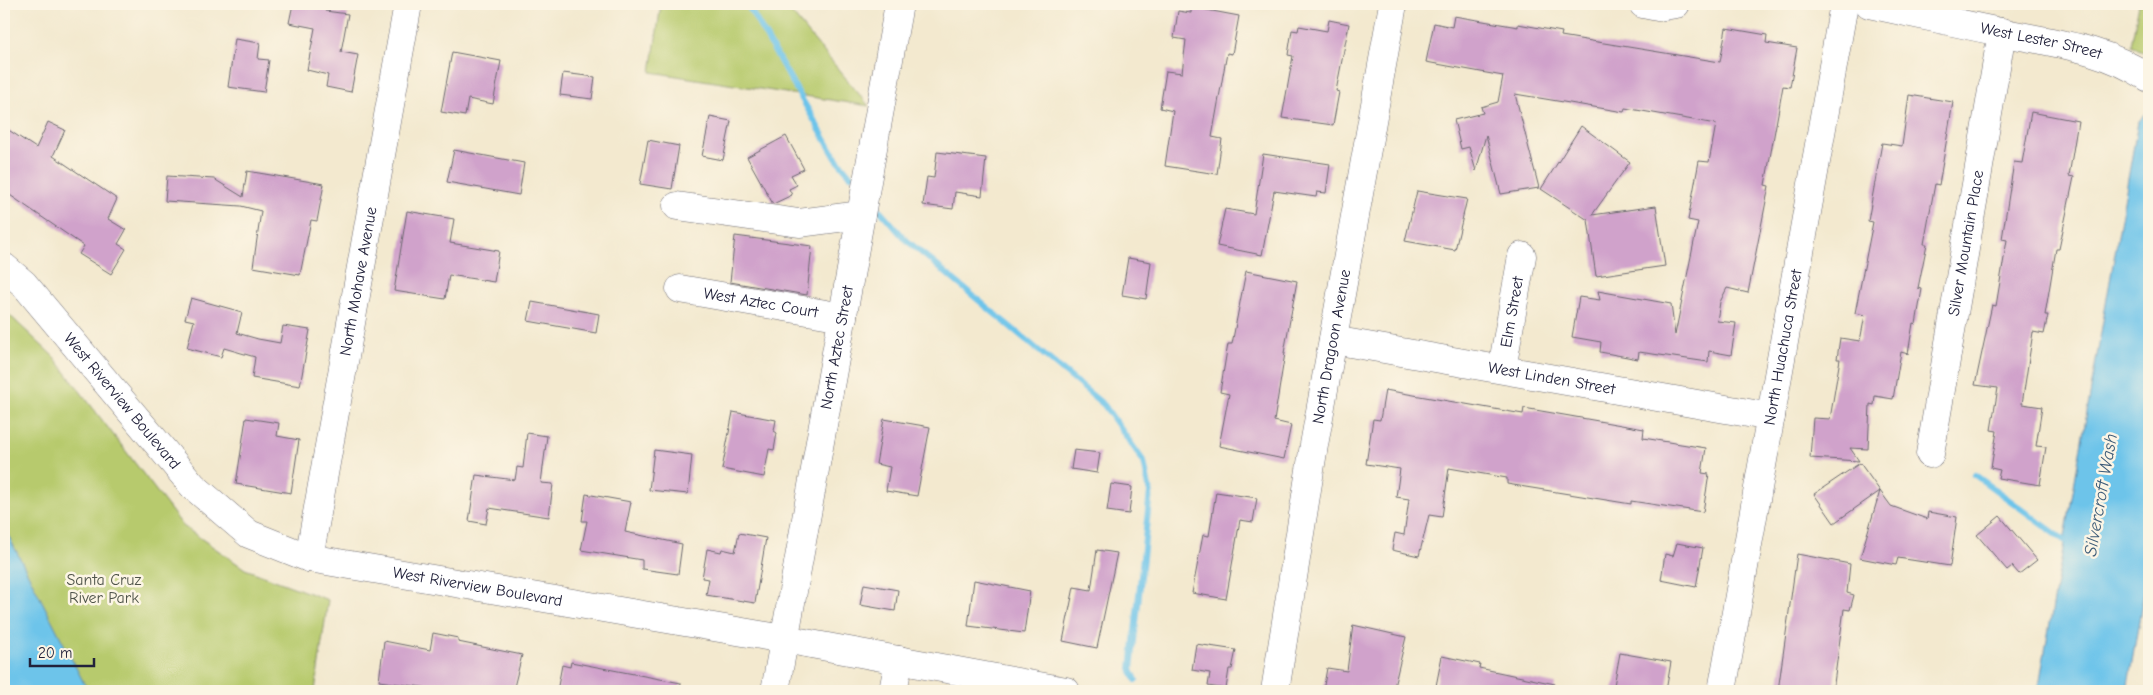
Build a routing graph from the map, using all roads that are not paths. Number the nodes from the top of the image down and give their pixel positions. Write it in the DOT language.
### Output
graph roads {
  1 [pos="408,4"];
  2 [pos="899,4"];
  3 [pos="1393,4"];
  4 [pos="1643,4"];
  5 [pos="1676,4"];
  6 [pos="1844,4"];
  7 [pos="1869,4"];
  8 [pos="2002,32"];
  9 [pos="2149,78"];
  10 [pos="676,206"];
  11 [pos="861,215"];
  12 [pos="1522,256"];
  13 [pos="4,267"];
  14 [pos="680,289"];
  15 [pos="843,317"];
  16 [pos="1333,340"];
  17 [pos="1502,369"];
  18 [pos="1771,417"];
  19 [pos="1930,454"];
  20 [pos="309,558"];
  21 [pos="784,639"];
  22 [pos="899,660"];
  23 [pos="775,691"];
  24 [pos="893,691"];
  25 [pos="1066,691"];
  26 [pos="1275,691"];
  27 [pos="1722,691"];
  1 -- 20 [label="street, North Mohave Avenue"];
  2 -- 11 [label="street, North Aztec Street"];
  3 -- 16 [label="street, North Dragoon Avenue"];
  4 -- 5 [label="street"];
  6 -- 18 [label="street, North Huachuca Street"];
  7 -- 8 [label="street, West Lester Street"];
  8 -- 9 [label="street, West Lester Street"];
  8 -- 19 [label="street, Silver Mountain Place"];
  10 -- 11 [label="street"];
  11 -- 15 [label="street, North Aztec Street"];
  12 -- 17 [label="street, Elm Street"];
  13 -- 20 [label="street, West Riverview Boulevard"];
  14 -- 15 [label="street, West Aztec Court"];
  15 -- 21 [label="street, North Aztec Street"];
  16 -- 17 [label="street, West Linden Street"];
  16 -- 26 [label="street, North Dragoon Avenue"];
  17 -- 18 [label="street, West Linden Street"];
  18 -- 27 [label="street, North Huachuca Street"];
  20 -- 21 [label="street, West Riverview Boulevard"];
  21 -- 22 [label="street, West Riverview Boulevard"];
  21 -- 23 [label="street, North Aztec Street"];
  22 -- 24 [label="street"];
  22 -- 25 [label="street, West Riverview Boulevard"];
}
